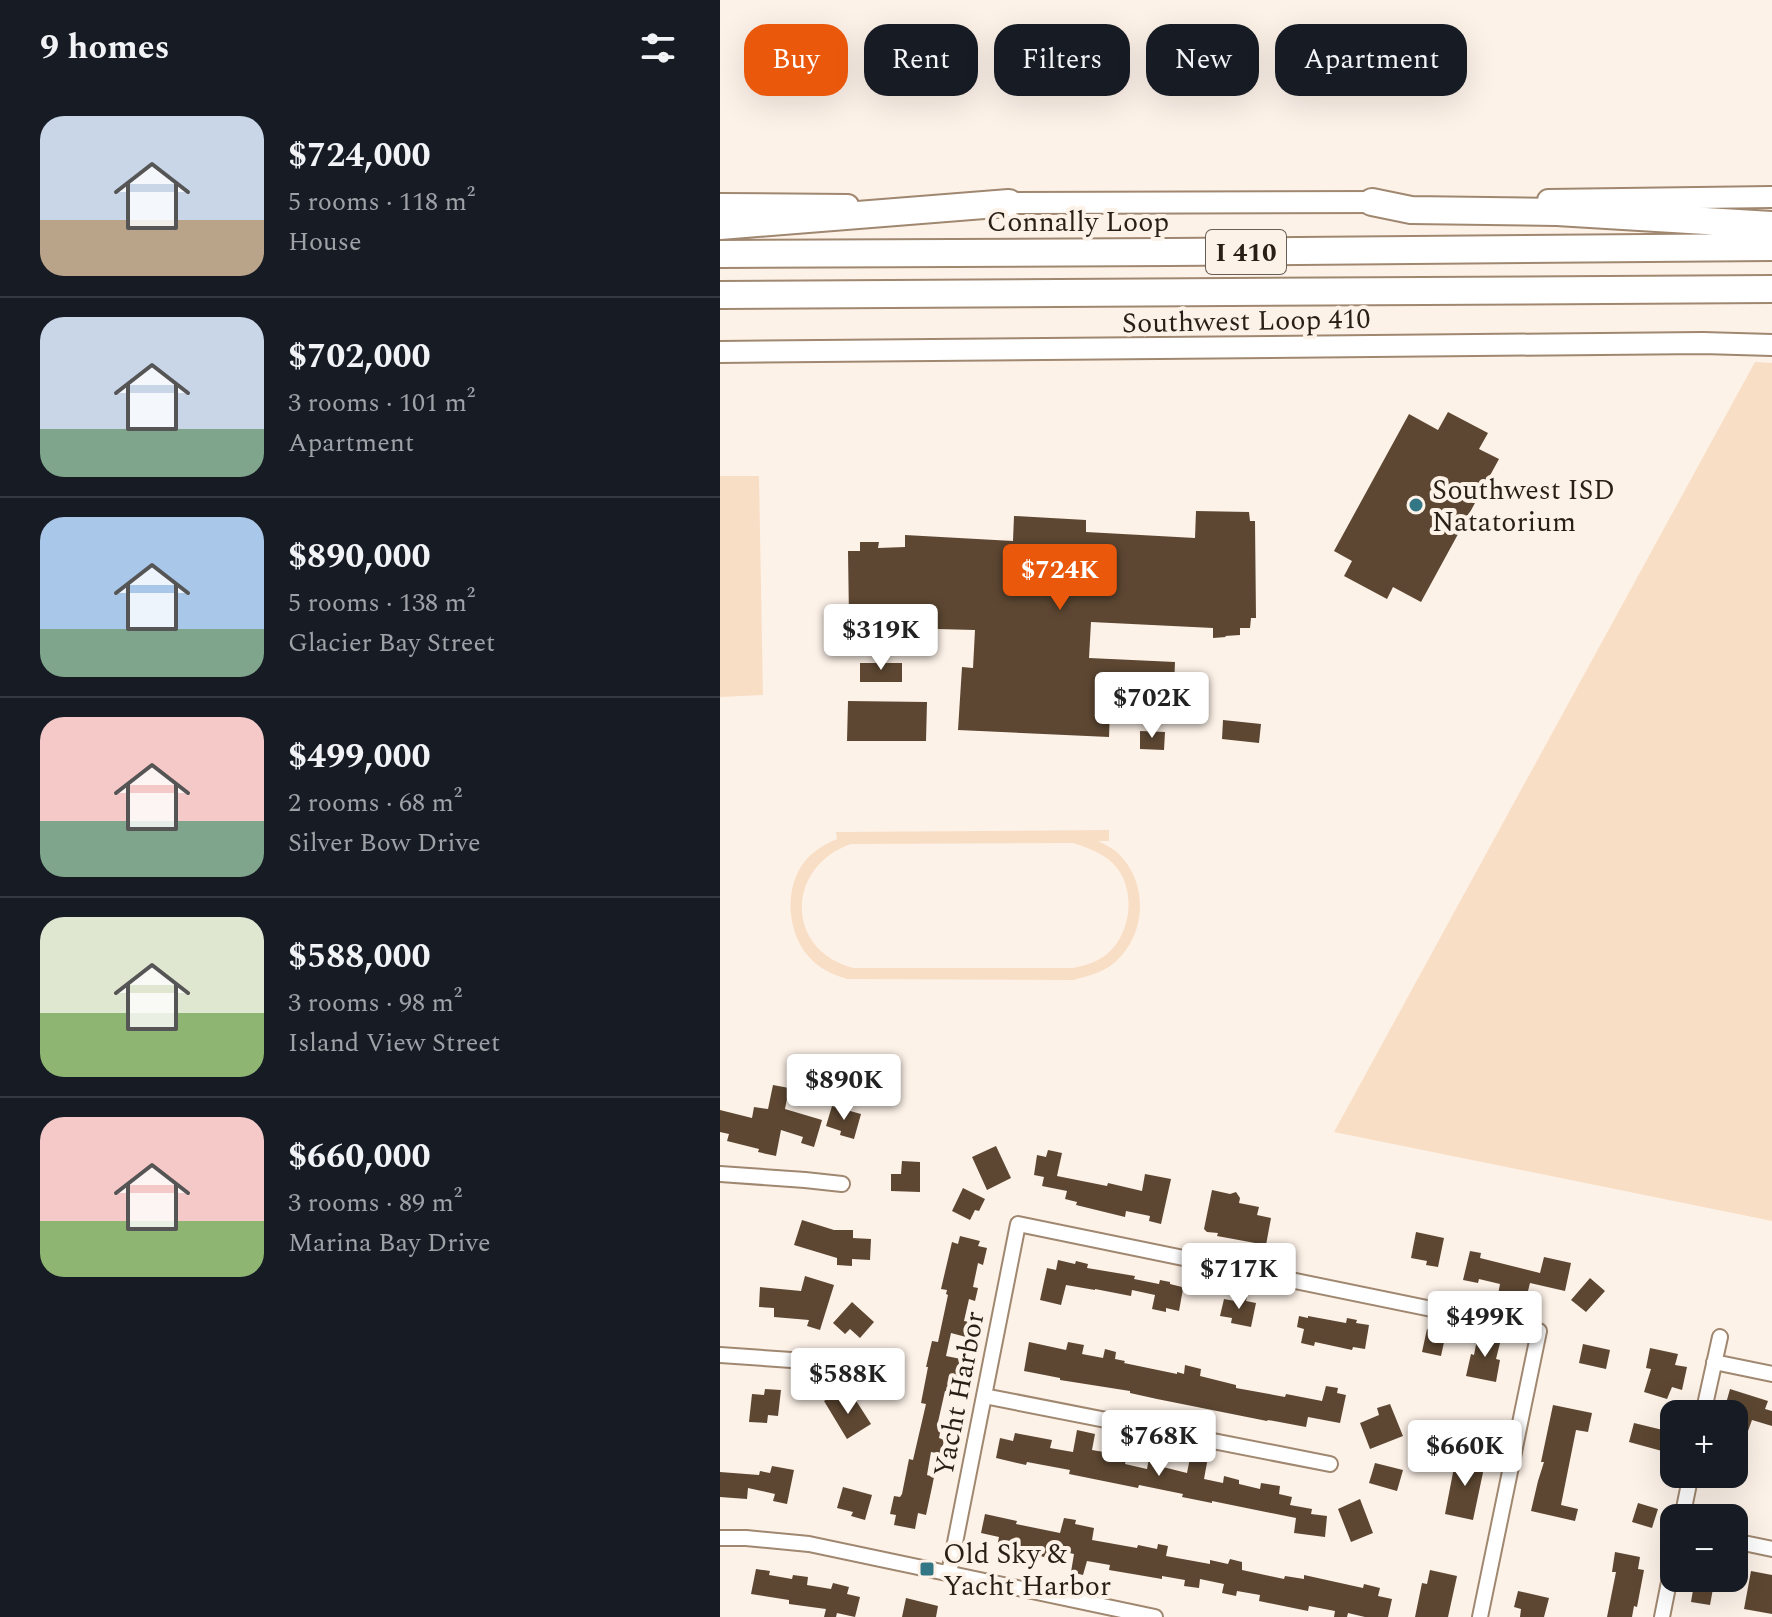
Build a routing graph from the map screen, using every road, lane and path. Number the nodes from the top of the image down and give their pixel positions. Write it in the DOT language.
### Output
graph roads {
  1 [pos="1772,197"];
  2 [pos="1372,202"];
  3 [pos="1009,203"];
  4 [pos="720,204"];
  5 [pos="1772,225"];
  6 [pos="720,226"];
  7 [pos="1772,247"];
  8 [pos="720,254"];
  9 [pos="1766,290"];
  10 [pos="720,298"];
  11 [pos="1772,345"];
  12 [pos="720,352"];
  13 [pos="720,1174"];
  14 [pos="842,1184"];
  15 [pos="1720,1337"];
  16 [pos="720,1355"];
  17 [pos="806,1361"];
  18 [pos="1714,1362"];
  19 [pos="1772,1374"];
  20 [pos="984,1396"];
  21 [pos="1706,1400"];
  22 [pos="1330,1464"];
  23 [pos="720,1538"];
  24 [pos="1748,1544"];
  25 [pos="1772,1549"];
  26 [pos="949,1573"];
  27 [pos="1667,1592"];
  28 [pos="1155,1617"];
  29 [pos="1480,1617"];
  30 [pos="1662,1617"];
  1 -- 2 [label="main road"];
  2 -- 3 [label="main road"];
  2 -- 5 [label="highway"];
  3 -- 4 [label="main road"];
  3 -- 6 [label="highway"];
  7 -- 8 [label="highway, Connally Loop / I 410"];
  9 -- 10 [label="highway, I 410"];
  11 -- 12 [label="main road, Southwest Loop 410"];
  13 -- 14 [label="street"];
  15 -- 18 [label="street"];
  16 -- 17 [label="street"];
  18 -- 19 [label="street"];
  18 -- 21 [label="street"];
  20 -- 22 [label="street"];
  20 -- 26 [label="street, Yacht Harbor"];
  20 -- 29 [label="street, Yacht Harbor"];
  23 -- 26 [label="street"];
  24 -- 25 [label="street"];
  26 -- 28 [label="street"];
  27 -- 30 [label="street"];
}
